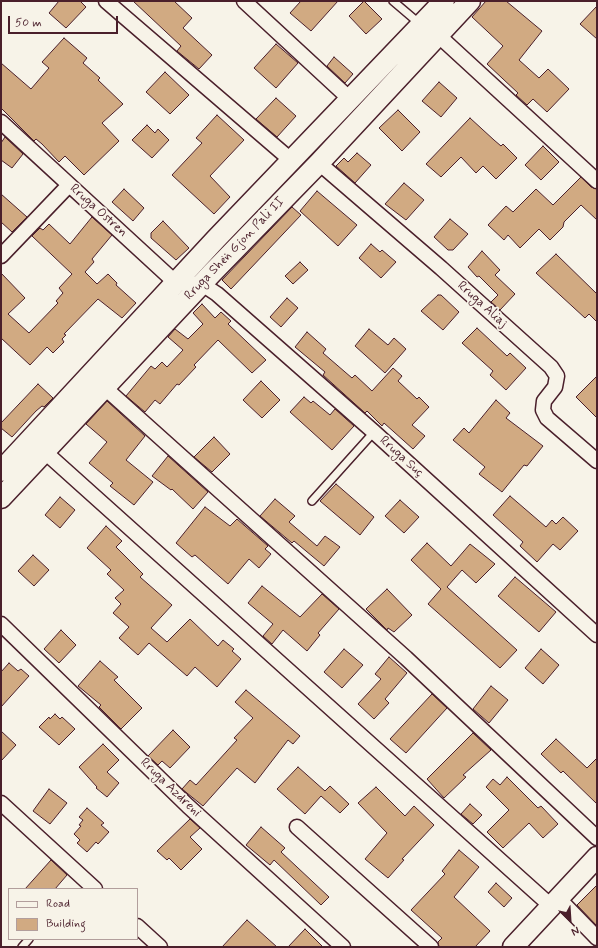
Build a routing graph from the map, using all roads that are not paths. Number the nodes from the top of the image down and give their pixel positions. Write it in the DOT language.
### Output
graph roads {
  1 [pos="106,1"];
  2 [pos="244,1"];
  3 [pos="393,1"];
  4 [pos="444,1"];
  5 [pos="470,1"];
  6 [pos="421,25"];
  7 [pos="439,36"];
  8 [pos="351,100"];
  9 [pos="1,122"];
  10 [pos="292,161"];
  11 [pos="319,163"];
  12 [pos="597,181"];
  13 [pos="69,184"];
  14 [pos="1,256"];
  15 [pos="176,283"];
  16 [pos="202,284"];
  17 [pos="105,388"];
  18 [pos="374,432"];
  19 [pos="45,452"];
  20 [pos="597,461"];
  21 [pos="1,471"];
  22 [pos="1,498"];
  23 [pos="312,500"];
  24 [pos="1,624"];
  25 [pos="597,635"];
  26 [pos="1,803"];
  27 [pos="297,827"];
  28 [pos="597,838"];
  29 [pos="597,858"];
  30 [pos="89,887"];
  31 [pos="554,902"];
  32 [pos="138,927"];
  33 [pos="597,938"];
  34 [pos="160,947"];
  35 [pos="344,947"];
  36 [pos="432,947"];
  37 [pos="513,947"];
  1 -- 10 [label="street"];
  2 -- 8 [label="street"];
  3 -- 6 [label="lane"];
  4 -- 6 [label="street, Rruga Shën Gjon Pali II"];
  5 -- 7 [label="street, Rruga Shën Gjon Pali II"];
  6 -- 8 [label="street, Rruga Shën Gjon Pali II"];
  7 -- 11 [label="street, Rruga Shën Gjon Pali II"];
  7 -- 12 [label="street"];
  8 -- 10 [label="street, Rruga Shën Gjon Pali II"];
  9 -- 13 [label="street, Rruga Ostren"];
  10 -- 15 [label="street, Rruga Shën Gjon Pali II"];
  11 -- 16 [label="street, Rruga Shën Gjon Pali II"];
  11 -- 20 [label="street, Rruga Aliaj"];
  13 -- 14 [label="street"];
  13 -- 15 [label="street, Rruga Ostren"];
  15 -- 16 [label="street"];
  15 -- 21 [label="street, Rruga Shën Gjon Pali II"];
  16 -- 17 [label="street, Rruga Shën Gjon Pali II"];
  16 -- 18 [label="street, Rruga Suç"];
  17 -- 19 [label="street, Rruga Shën Gjon Pali II"];
  17 -- 28 [label="street"];
  18 -- 23 [label="lane"];
  18 -- 25 [label="street, Rruga Suç"];
  19 -- 22 [label="street, Rruga Shën Gjon Pali II"];
  19 -- 31 [label="street"];
  24 -- 35 [label="street, Rruga Azdreni"];
  26 -- 30 [label="street"];
  27 -- 36 [label="street"];
  29 -- 31 [label="street"];
  31 -- 33 [label="street"];
  31 -- 37 [label="street"];
  32 -- 34 [label="street"];
}
